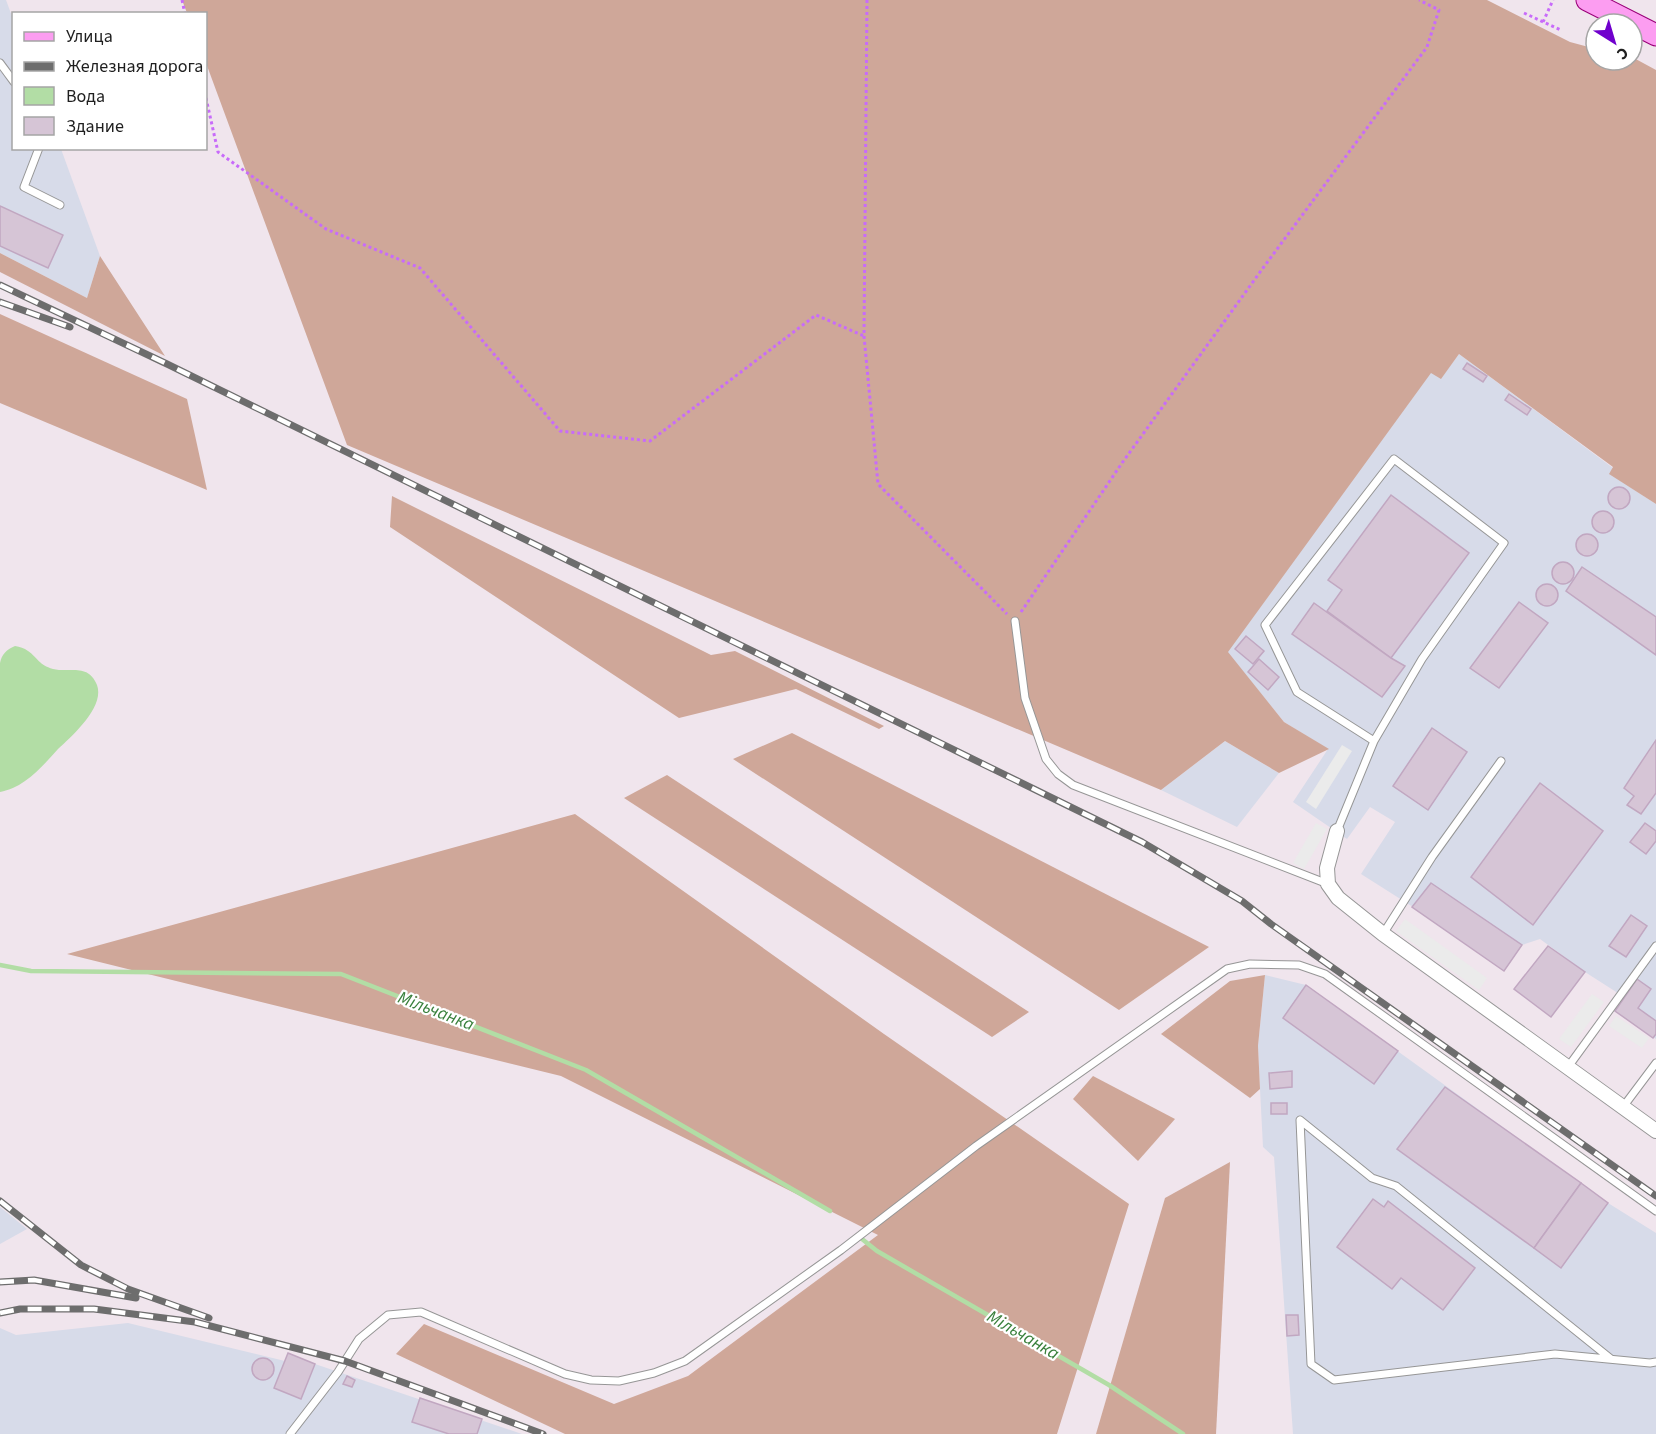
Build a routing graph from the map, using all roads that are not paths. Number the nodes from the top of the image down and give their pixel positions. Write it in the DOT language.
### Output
graph roads {
  1 [pos="1587,0"];
  2 [pos="1656,35"];
  3 [pos="0,63"];
  4 [pos="12,79"];
  5 [pos="38,150"];
  6 [pos="60,205"];
  7 [pos="1014,621"];
  8 [pos="1374,741"];
  9 [pos="1501,761"];
  10 [pos="1337,831"];
  11 [pos="1328,884"];
  12 [pos="1383,934"];
  13 [pos="1656,946"];
  14 [pos="1656,1063"];
  15 [pos="1568,1067"];
  16 [pos="1623,1107"];
  17 [pos="1656,1131"];
  18 [pos="1656,1211"];
  19 [pos="1611,1359"];
  20 [pos="1656,1362"];
  21 [pos="290,1434"];
  1 -- 2 [label="main road"];
  3 -- 4 [label="lane"];
  5 -- 6 [label="lane"];
  7 -- 11 [label="lane"];
  8 -- 8 [label="lane"];
  8 -- 10 [label="lane"];
  9 -- 12 [label="lane"];
  10 -- 11 [label="street"];
  11 -- 12 [label="street"];
  12 -- 15 [label="street"];
  13 -- 15 [label="lane"];
  14 -- 16 [label="lane"];
  15 -- 16 [label="street"];
  16 -- 17 [label="street"];
  18 -- 21 [label="lane"];
  19 -- 19 [label="lane"];
  19 -- 20 [label="lane"];
}
